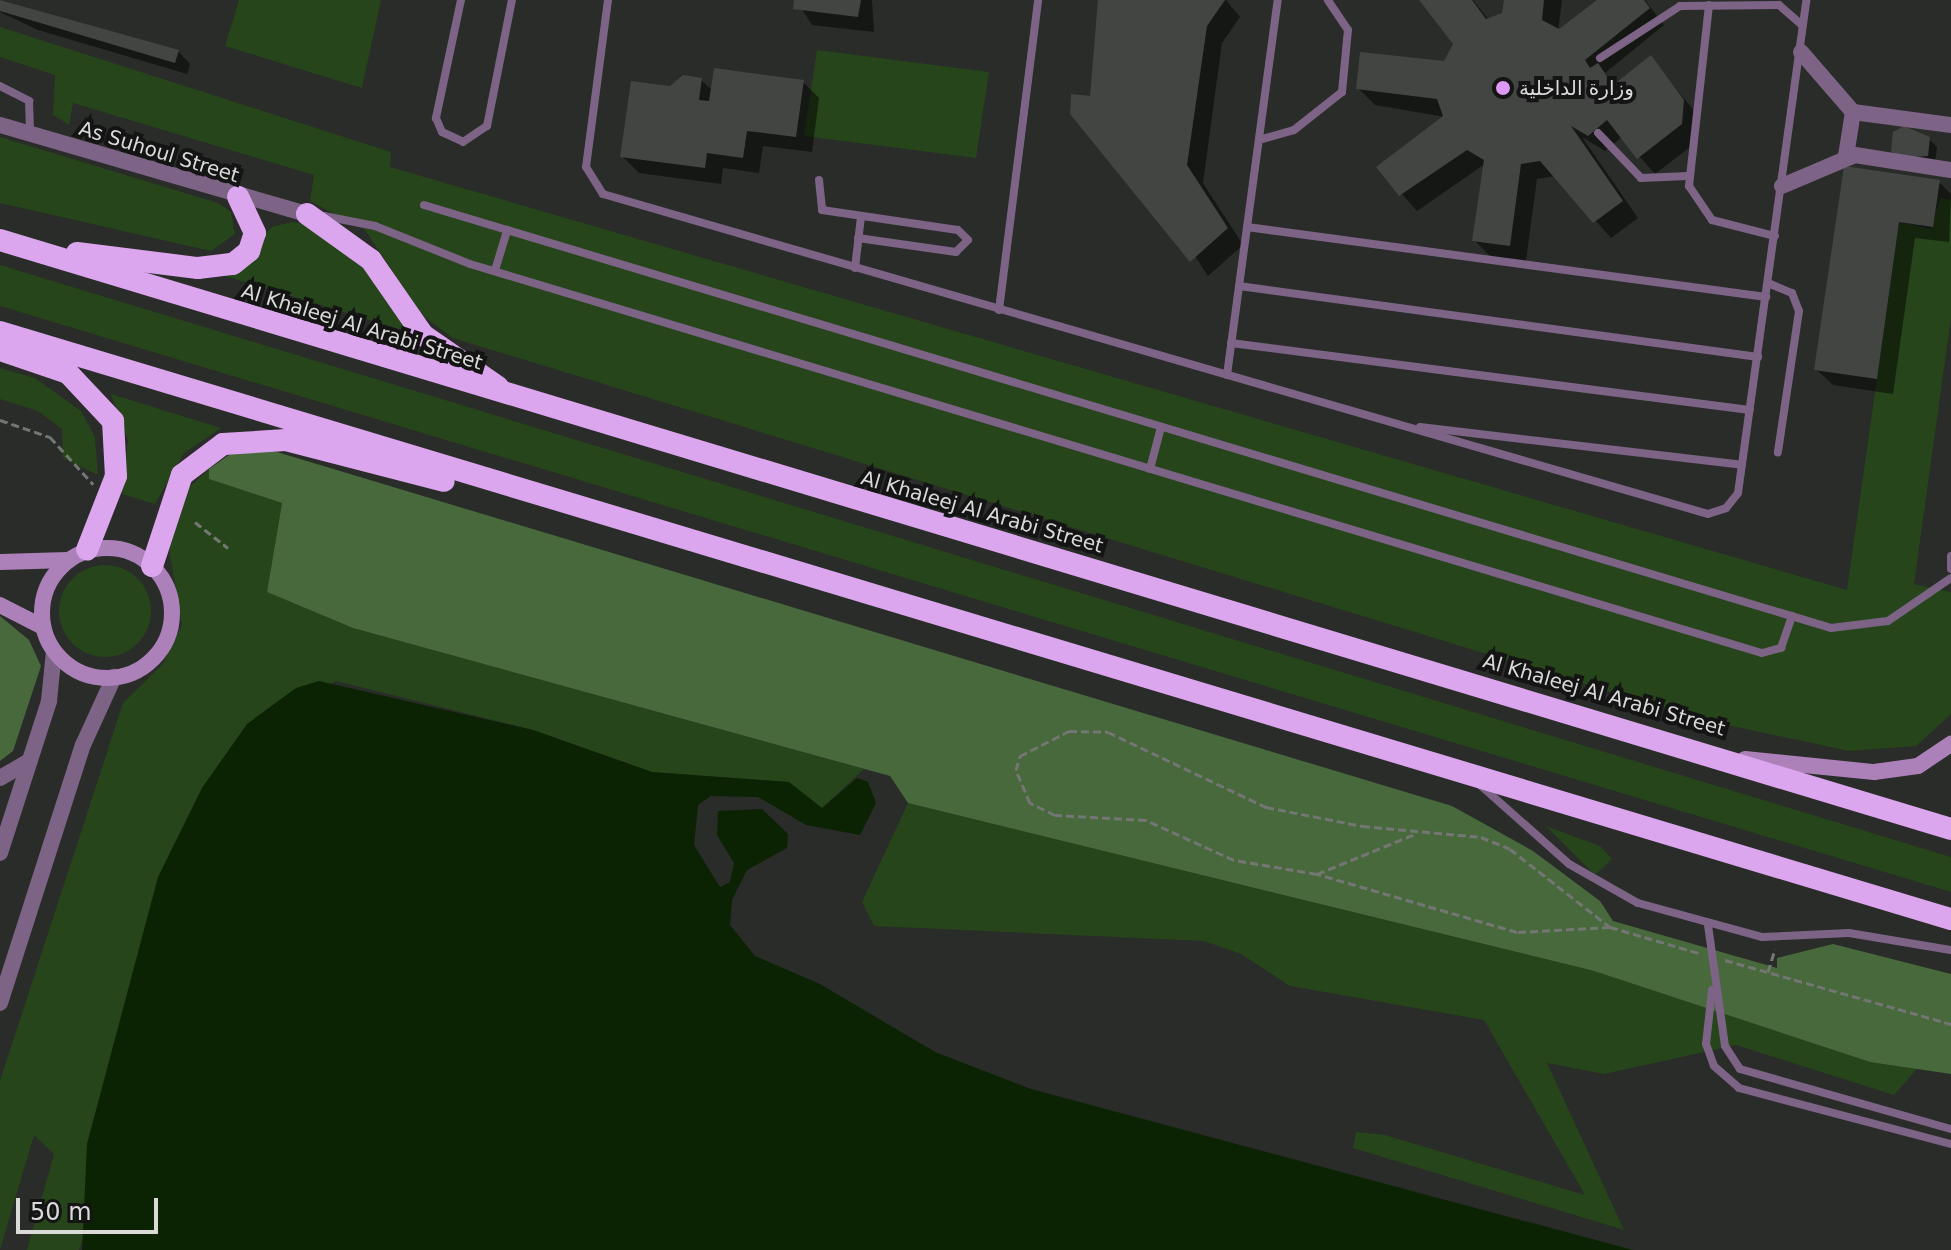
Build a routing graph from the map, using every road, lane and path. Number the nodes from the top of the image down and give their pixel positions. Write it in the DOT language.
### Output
graph roads {
  1 [pos="461,0"];
  2 [pos="512,0"];
  3 [pos="608,0"];
  4 [pos="1038,0"];
  5 [pos="1278,0"];
  6 [pos="1328,0"];
  7 [pos="1806,0"];
  8 [pos="1709,5"];
  9 [pos="1802,26"];
  10 [pos="1801,52"];
  11 [pos="1600,58"];
  12 [pos="0,86"];
  13 [pos="1853,112"];
  14 [pos="0,125"];
  15 [pos="1951,125"];
  16 [pos="1598,133"];
  17 [pos="30,134"];
  18 [pos="1259,140"];
  19 [pos="1846,156"];
  20 [pos="1951,170"];
  21 [pos="1688,176"];
  22 [pos="819,180"];
  23 [pos="1782,186"];
  24 [pos="238,197"];
  25 [pos="424,205"];
  26 [pos="307,214"];
  27 [pos="861,217"];
  28 [pos="1247,227"];
  29 [pos="507,230"];
  30 [pos="1775,236"];
  31 [pos="858,238"];
  32 [pos="7,242"];
  33 [pos="496,267"];
  34 [pos="855,268"];
  35 [pos="1768,283"];
  36 [pos="1239,286"];
  37 [pos="1766,297"];
  38 [pos="999,310"];
  39 [pos="0,332"];
  40 [pos="1231,343"];
  41 [pos="0,350"];
  42 [pos="1758,357"];
  43 [pos="1227,375"];
  44 [pos="519,401"];
  45 [pos="1750,410"];
  46 [pos="0,420"];
  47 [pos="1395,424"];
  48 [pos="1161,427"];
  49 [pos="1778,452"];
  50 [pos="1742,465"];
  51 [pos="1150,469"];
  52 [pos="99,491"];
  53 [pos="589,514"];
  54 [pos="195,522"];
  55 [pos="228,548"];
  56 [pos="77,555"];
  57 [pos="1951,556"];
  58 [pos="0,562"];
  59 [pos="152,566"];
  60 [pos="1951,569"];
  61 [pos="1951,578"];
  62 [pos="0,605"];
  63 [pos="1792,616"];
  64 [pos="43,627"];
  65 [pos="54,651"];
  66 [pos="114,677"];
  67 [pos="1951,744"];
  68 [pos="1733,758"];
  69 [pos="29,761"];
  70 [pos="0,778"];
  71 [pos="1476,781"];
  72 [pos="0,798"];
  73 [pos="11,819"];
  74 [pos="1951,829"];
  75 [pos="1420,832"];
  76 [pos="0,853"];
  77 [pos="1317,874"];
  78 [pos="1951,919"];
  79 [pos="1708,925"];
  80 [pos="1610,927"];
  81 [pos="1779,938"];
  82 [pos="1951,950"];
  83 [pos="1710,956"];
  84 [pos="1768,972"];
  85 [pos="1712,989"];
  86 [pos="0,1003"];
  87 [pos="1951,1024"];
  88 [pos="1951,1129"];
  89 [pos="1951,1144"];
  1 -- 2 [label="lane"];
  3 -- 34 [label="lane"];
  4 -- 38 [label="lane"];
  5 -- 18 [label="lane"];
  6 -- 18 [label="lane"];
  7 -- 9 [label="lane"];
  8 -- 9 [label="lane"];
  8 -- 11 [label="lane"];
  8 -- 21 [label="lane"];
  9 -- 10 [label="lane"];
  10 -- 13 [label="street"];
  10 -- 23 [label="lane"];
  12 -- 17 [label="lane"];
  13 -- 15 [label="street"];
  13 -- 19 [label="street"];
  14 -- 17 [label="street, As Suhoul Street"];
  16 -- 21 [label="lane"];
  17 -- 24 [label="street, As Suhoul Street"];
  18 -- 28 [label="lane"];
  19 -- 20 [label="street"];
  19 -- 23 [label="street"];
  21 -- 30 [label="lane"];
  22 -- 27 [label="lane"];
  23 -- 30 [label="lane"];
  24 -- 26 [label="street, As Suhoul Street"];
  24 -- 32 [label="highway"];
  25 -- 29 [label="lane"];
  26 -- 33 [label="lane"];
  26 -- 44 [label="highway"];
  27 -- 31 [label="lane"];
  27 -- 31 [label="lane"];
  28 -- 36 [label="lane"];
  28 -- 37 [label="lane"];
  29 -- 33 [label="lane"];
  29 -- 48 [label="lane"];
  30 -- 35 [label="lane"];
  31 -- 34 [label="lane"];
  32 -- 44 [label="highway, Al Khaleej Al Arabi Street"];
  33 -- 51 [label="lane"];
  34 -- 38 [label="lane"];
  35 -- 37 [label="lane"];
  35 -- 49 [label="lane"];
  36 -- 40 [label="lane"];
  36 -- 42 [label="lane"];
  37 -- 42 [label="lane"];
  38 -- 43 [label="lane"];
  39 -- 53 [label="highway"];
  40 -- 43 [label="lane"];
  40 -- 45 [label="lane"];
  41 -- 56 [label="highway"];
  42 -- 45 [label="lane"];
  43 -- 47 [label="lane"];
  44 -- 68 [label="highway, Al Khaleej Al Arabi Street"];
  45 -- 50 [label="lane"];
  46 -- 52 [label="path"];
  47 -- 50 [label="lane"];
  47 -- 50 [label="lane"];
  48 -- 51 [label="lane"];
  48 -- 63 [label="lane"];
  51 -- 63 [label="lane"];
  53 -- 59 [label="highway"];
  53 -- 71 [label="highway"];
  54 -- 55 [label="path"];
  56 -- 58 [label="main road"];
  56 -- 59 [label="main road"];
  56 -- 64 [label="main road"];
  57 -- 60 [label="lane"];
  59 -- 66 [label="main road"];
  61 -- 63 [label="lane"];
  62 -- 64 [label="main road"];
  64 -- 65 [label="main road"];
  65 -- 66 [label="main road"];
  65 -- 69 [label="street"];
  66 -- 86 [label="street"];
  67 -- 68 [label="main road"];
  68 -- 74 [label="highway, Al Khaleej Al Arabi Street"];
  69 -- 70 [label="street"];
  69 -- 73 [label="street"];
  71 -- 78 [label="highway"];
  71 -- 79 [label="lane"];
  72 -- 73 [label="street"];
  73 -- 76 [label="street"];
  75 -- 77 [label="path"];
  75 -- 77 [label="path"];
  75 -- 80 [label="path"];
  77 -- 80 [label="path"];
  79 -- 81 [label="lane"];
  79 -- 83 [label="lane"];
  80 -- 83 [label="path"];
  81 -- 82 [label="lane"];
  81 -- 84 [label="path"];
  83 -- 84 [label="path"];
  83 -- 85 [label="lane"];
  84 -- 87 [label="path"];
  85 -- 88 [label="lane"];
  85 -- 89 [label="lane"];
}
